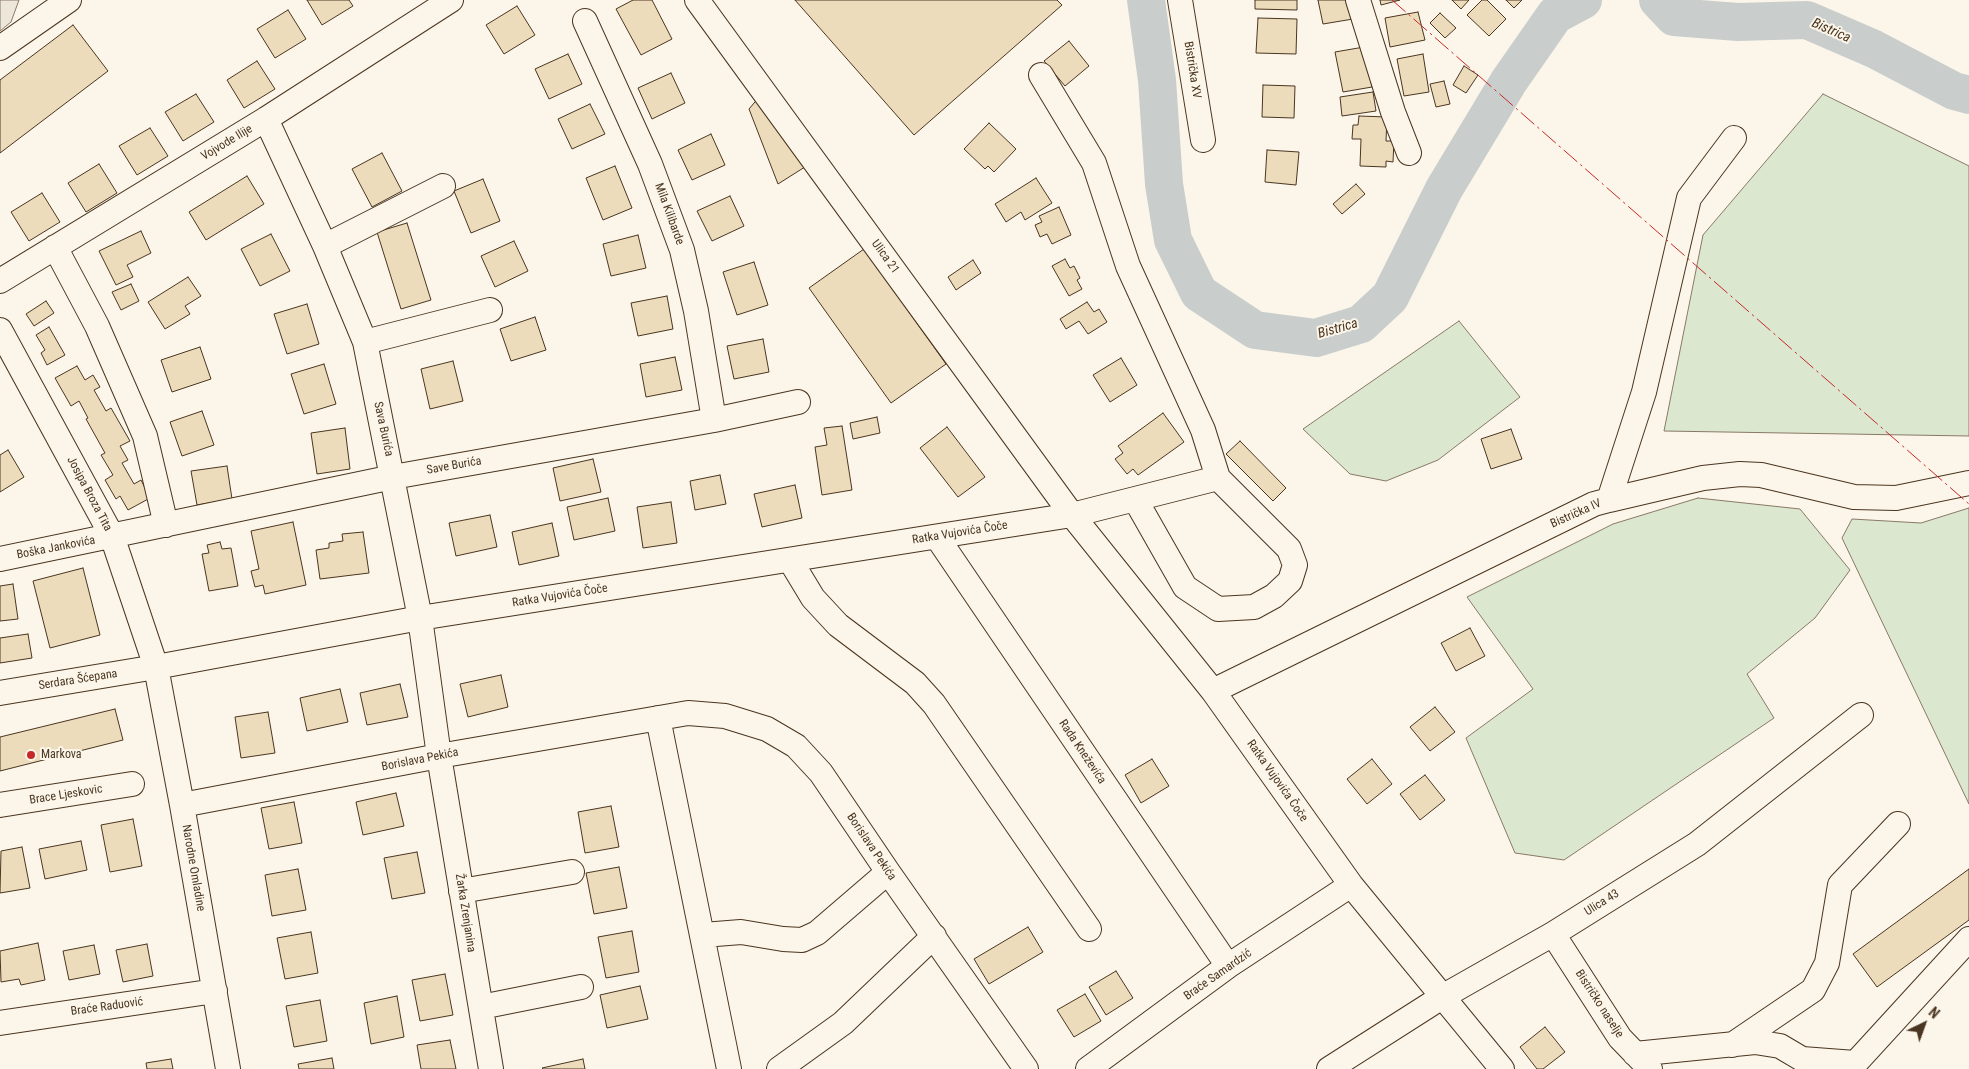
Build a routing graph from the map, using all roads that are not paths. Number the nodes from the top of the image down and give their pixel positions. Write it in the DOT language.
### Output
graph roads {
  1 [pos="69,0"];
  2 [pos="451,0"];
  3 [pos="697,0"];
  4 [pos="1180,0"];
  5 [pos="1358,0"];
  6 [pos="585,21"];
  7 [pos="0,48"];
  8 [pos="1041,75"];
  9 [pos="266,119"];
  10 [pos="1734,138"];
  11 [pos="1203,140"];
  12 [pos="1409,153"];
  13 [pos="443,186"];
  14 [pos="325,246"];
  15 [pos="55,247"];
  16 [pos="0,280"];
  17 [pos="490,310"];
  18 [pos="0,330"];
  19 [pos="365,342"];
  20 [pos="798,402"];
  21 [pos="714,420"];
  22 [pos="393,477"];
  23 [pos="1218,478"];
  24 [pos="1969,483"];
  25 [pos="1136,499"];
  26 [pos="1609,500"];
  27 [pos="1072,515"];
  28 [pos="166,525"];
  29 [pos="112,536"];
  30 [pos="937,537"];
  31 [pos="0,559"];
  32 [pos="790,560"];
  33 [pos="420,618"];
  34 [pos="156,667"];
  35 [pos="1214,691"];
  36 [pos="0,693"];
  37 [pos="1861,715"];
  38 [pos="658,718"];
  39 [pos="439,756"];
  40 [pos="132,784"];
  41 [pos="0,805"];
  42 [pos="182,805"];
  43 [pos="1898,824"];
  44 [pos="572,872"];
  45 [pos="888,872"];
  46 [pos="1351,885"];
  47 [pos="461,891"];
  48 [pos="1089,929"];
  49 [pos="1553,934"];
  50 [pos="703,935"];
  51 [pos="934,936"];
  52 [pos="1969,939"];
  53 [pos="1228,966"];
  54 [pos="581,986"];
  55 [pos="215,992"];
  56 [pos="1442,997"];
  57 [pos="481,1007"];
  58 [pos="0,1023"];
  59 [pos="1732,1045"];
  60 [pos="1642,1061"];
  61 [pos="1804,1064"];
  62 [pos="1852,1066"];
  63 [pos="228,1069"];
  64 [pos="491,1069"];
  65 [pos="729,1069"];
  66 [pos="779,1069"];
  67 [pos="1026,1069"];
  68 [pos="1088,1069"];
  69 [pos="1329,1069"];
  70 [pos="1502,1069"];
  1 -- 7 [label="street"];
  2 -- 9 [label="street, Vojvode Ilije"];
  3 -- 27 [label="street, Ulica 21"];
  4 -- 11 [label="street, Bistrička XV"];
  5 -- 12 [label="street"];
  6 -- 21 [label="street, Mila Kilibarde"];
  8 -- 23 [label="street"];
  9 -- 14 [label="street, Sava Burića"];
  9 -- 15 [label="street, Vojvode Ilije"];
  10 -- 26 [label="street"];
  13 -- 14 [label="street"];
  14 -- 19 [label="street, Sava Burića"];
  15 -- 16 [label="street, Vojvode Ilije"];
  15 -- 28 [label="street"];
  17 -- 19 [label="street"];
  18 -- 29 [label="street, Josipa Broza Tita"];
  19 -- 22 [label="street, Sava Burića"];
  20 -- 21 [label="street, Save Burića"];
  21 -- 22 [label="street, Save Burića"];
  22 -- 28 [label="street, Save Burića"];
  22 -- 33 [label="street, Sava Burića"];
  23 -- 25 [label="street"];
  23 -- 25 [label="street"];
  24 -- 26 [label="street, Bistrička IV"];
  25 -- 27 [label="street"];
  26 -- 35 [label="street, Bistrička IV"];
  27 -- 30 [label="street, Ratka Vujovića Čoče"];
  27 -- 35 [label="street, Ratka Vujovića Čoče"];
  28 -- 29 [label="street, Save Burića"];
  29 -- 31 [label="street, Boška Jankovića"];
  29 -- 34 [label="street, Josipa Broza Tita"];
  30 -- 32 [label="street, Ratka Vujovića Čoče"];
  30 -- 53 [label="street, Rada Kneževića"];
  32 -- 33 [label="street, Ratka Vujovića Čoče"];
  32 -- 48 [label="street"];
  33 -- 34 [label="street, Ratka Vujovića Čoče"];
  33 -- 39 [label="street, Sava Burića"];
  34 -- 36 [label="street, Serdara Šćepana"];
  34 -- 42 [label="street, Narodne Omladine"];
  35 -- 46 [label="street, Ratka Vujovića Čoče"];
  37 -- 49 [label="street, Ulica 43"];
  38 -- 39 [label="street, Borislava Pekića"];
  38 -- 45 [label="street, Borislava Pekića"];
  38 -- 50 [label="street"];
  39 -- 42 [label="street, Borislava Pekića"];
  39 -- 47 [label="street, Žarka Zrenjanina"];
  40 -- 41 [label="street, Brace Ljeskovic"];
  42 -- 55 [label="street, Narodne Omladine"];
  43 -- 59 [label="street"];
  44 -- 47 [label="street"];
  45 -- 50 [label="street"];
  45 -- 51 [label="street, Borislava Pekića"];
  46 -- 53 [label="street, Braće Samardzić"];
  46 -- 56 [label="street, Ratka Vujovića Čoče"];
  47 -- 57 [label="street, Žarka Zrenjanina"];
  49 -- 56 [label="street, Ulica 43"];
  49 -- 60 [label="street, Bistričko naselje"];
  50 -- 65 [label="street"];
  51 -- 66 [label="street"];
  51 -- 67 [label="street, Borislava Pekića"];
  52 -- 62 [label="street"];
  53 -- 68 [label="street, Braće Samardzić"];
  54 -- 57 [label="street"];
  55 -- 58 [label="street, Braće Raduović"];
  55 -- 63 [label="street, Narodne Omladine"];
  56 -- 69 [label="street, Ulica 43"];
  56 -- 70 [label="street, Ratka Vujovića Čoče"];
  57 -- 64 [label="street, Žarka Zrenjanina"];
  59 -- 60 [label="street"];
  59 -- 61 [label="street"];
  61 -- 62 [label="street"];
}
